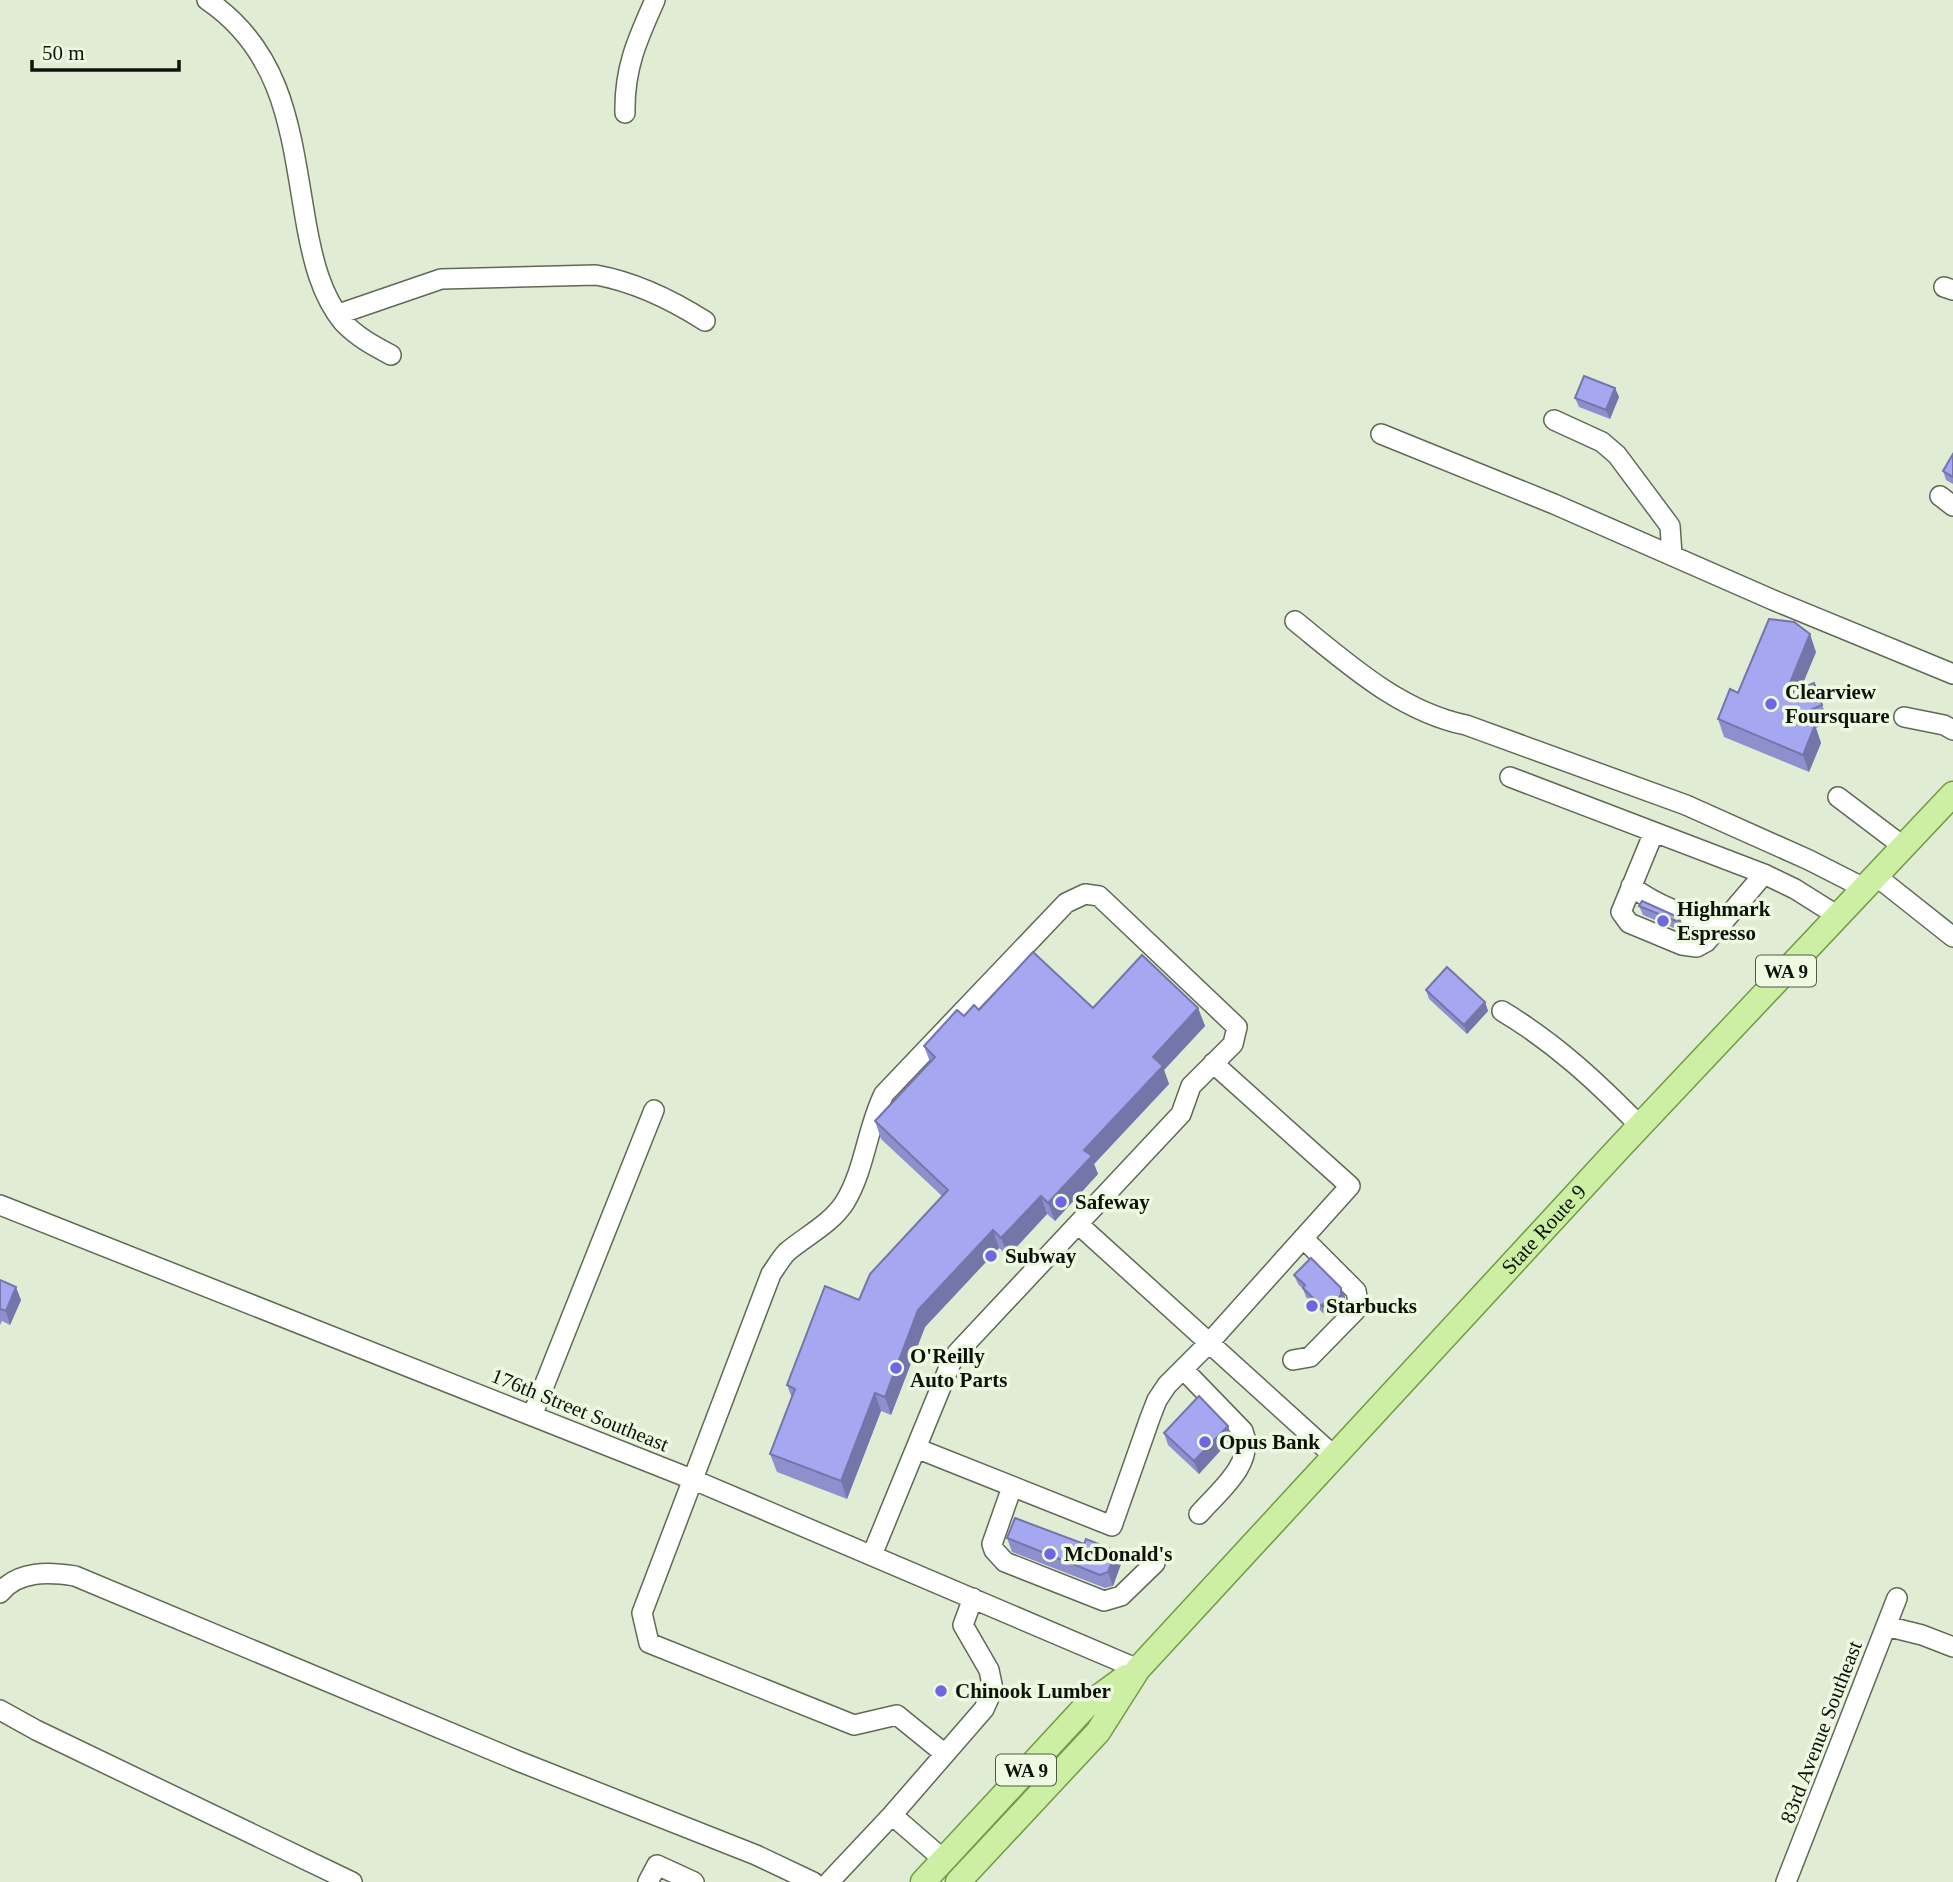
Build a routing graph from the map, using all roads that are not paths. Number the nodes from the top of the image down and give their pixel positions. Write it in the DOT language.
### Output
graph roads {
  1 [pos="207,0"];
  2 [pos="654,0"];
  3 [pos="625,113"];
  4 [pos="339,314"];
  5 [pos="705,321"];
  6 [pos="391,355"];
  7 [pos="1554,421"];
  8 [pos="1381,434"];
  9 [pos="1672,555"];
  10 [pos="1295,621"];
  11 [pos="1953,674"];
  12 [pos="1904,717"];
  13 [pos="1953,730"];
  14 [pos="1510,777"];
  15 [pos="1953,794"];
  16 [pos="1838,797"];
  17 [pos="1654,832"];
  18 [pos="1904,847"];
  19 [pos="1764,874"];
  20 [pos="1870,882"];
  21 [pos="1631,886"];
  22 [pos="1838,916"];
  23 [pos="1722,921"];
  24 [pos="1953,937"];
  25 [pos="1502,1011"];
  26 [pos="1213,1063"];
  27 [pos="654,1110"];
  28 [pos="1640,1126"];
  29 [pos="0,1205"];
  30 [pos="1078,1224"];
  31 [pos="1303,1238"];
  32 [pos="1209,1343"];
  33 [pos="1293,1360"];
  34 [pos="1183,1369"];
  35 [pos="532,1416"];
  36 [pos="916,1448"];
  37 [pos="1335,1457"];
  38 [pos="694,1480"];
  39 [pos="1012,1487"];
  40 [pos="1199,1514"];
  41 [pos="872,1556"];
  42 [pos="1155,1563"];
  43 [pos="0,1593"];
  44 [pos="973,1598"];
  45 [pos="1897,1598"];
  46 [pos="1886,1626"];
  47 [pos="1953,1647"];
  48 [pos="1138,1669"];
  49 [pos="0,1710"];
  50 [pos="945,1754"];
  51 [pos="892,1815"];
  52 [pos="944,1860"];
  53 [pos="352,1882"];
  54 [pos="648,1882"];
  55 [pos="694,1882"];
  56 [pos="813,1882"];
  57 [pos="829,1882"];
  58 [pos="923,1882"];
  59 [pos="958,1882"];
  60 [pos="1786,1882"];
  1 -- 4 [label="street"];
  2 -- 3 [label="street"];
  4 -- 5 [label="street"];
  4 -- 6 [label="street"];
  7 -- 9 [label="street"];
  8 -- 9 [label="street"];
  9 -- 11 [label="street"];
  10 -- 20 [label="street"];
  12 -- 13 [label="street"];
  14 -- 17 [label="street"];
  15 -- 18 [label="main road, State Route 9 / WA 9"];
  16 -- 18 [label="street"];
  17 -- 19 [label="street"];
  17 -- 21 [label="street"];
  18 -- 20 [label="main road, State Route 9 / WA 9"];
  19 -- 22 [label="street"];
  19 -- 23 [label="street"];
  20 -- 22 [label="main road, State Route 9 / WA 9"];
  20 -- 24 [label="street"];
  21 -- 23 [label="street"];
  21 -- 23 [label="street"];
  22 -- 28 [label="main road, State Route 9 / WA 9"];
  25 -- 28 [label="street"];
  26 -- 30 [label="street"];
  26 -- 31 [label="street"];
  26 -- 38 [label="street"];
  27 -- 35 [label="street"];
  28 -- 37 [label="main road, State Route 9 / WA 9"];
  29 -- 35 [label="street, 176th Street Southeast"];
  30 -- 32 [label="street"];
  30 -- 36 [label="street"];
  31 -- 32 [label="street"];
  31 -- 33 [label="street"];
  32 -- 34 [label="street"];
  32 -- 37 [label="street"];
  34 -- 39 [label="street"];
  34 -- 40 [label="street"];
  35 -- 38 [label="street, 176th Street Southeast"];
  36 -- 39 [label="street"];
  36 -- 41 [label="street"];
  37 -- 48 [label="main road, State Route 9 / WA 9"];
  38 -- 41 [label="street, 176th Street Southeast"];
  38 -- 50 [label="street"];
  39 -- 42 [label="street"];
  41 -- 44 [label="street, 176th Street Southeast"];
  43 -- 56 [label="street"];
  44 -- 48 [label="street, 176th Street Southeast"];
  44 -- 50 [label="street"];
  45 -- 46 [label="street, 83rd Avenue Southeast"];
  46 -- 47 [label="street"];
  46 -- 60 [label="street, 83rd Avenue Southeast"];
  48 -- 52 [label="main road, State Route 9 / WA 9"];
  48 -- 59 [label="main road, State Route 9 / WA 9"];
  49 -- 53 [label="street"];
  50 -- 51 [label="street"];
  51 -- 52 [label="street"];
  51 -- 57 [label="street"];
  52 -- 58 [label="main road, State Route 9 / WA 9"];
  54 -- 55 [label="street"];
}
